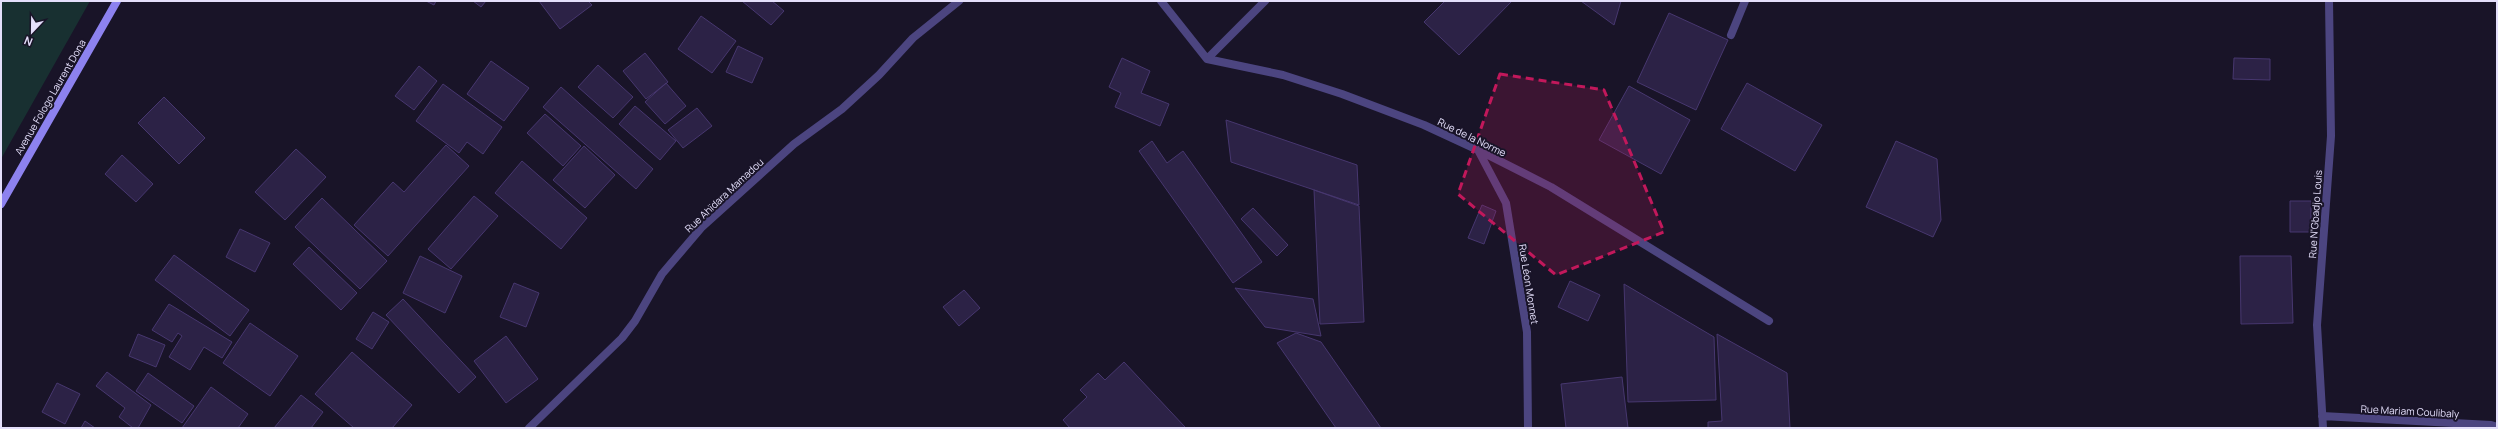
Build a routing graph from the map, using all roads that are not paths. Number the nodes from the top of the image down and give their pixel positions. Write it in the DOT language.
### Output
graph roads {
  1 [pos="117,1"];
  2 [pos="959,1"];
  3 [pos="1161,1"];
  4 [pos="1265,1"];
  5 [pos="1745,1"];
  6 [pos="2329,1"];
  7 [pos="1731,35"];
  8 [pos="1207,59"];
  9 [pos="1478,150"];
  10 [pos="1,204"];
  11 [pos="1769,321"];
  12 [pos="2322,416"];
  13 [pos="2497,427"];
  14 [pos="529,428"];
  15 [pos="1528,428"];
  16 [pos="2323,428"];
  1 -- 10 [label="main road, Avenue Fologo Laurent Dona"];
  2 -- 14 [label="street, Rue Ahïdara Mamadou"];
  3 -- 8 [label="street"];
  4 -- 8 [label="street"];
  5 -- 7 [label="street"];
  6 -- 12 [label="street, Rue N'Gbadjo Louis"];
  8 -- 9 [label="street, Rue de la Norme"];
  9 -- 11 [label="street, Rue de la Norme"];
  9 -- 15 [label="street, Rue Léon Monnet"];
  12 -- 13 [label="street, Rue Mariam Coulibaly"];
  12 -- 16 [label="street, Rue N'Gbadjo Louis"];
}
